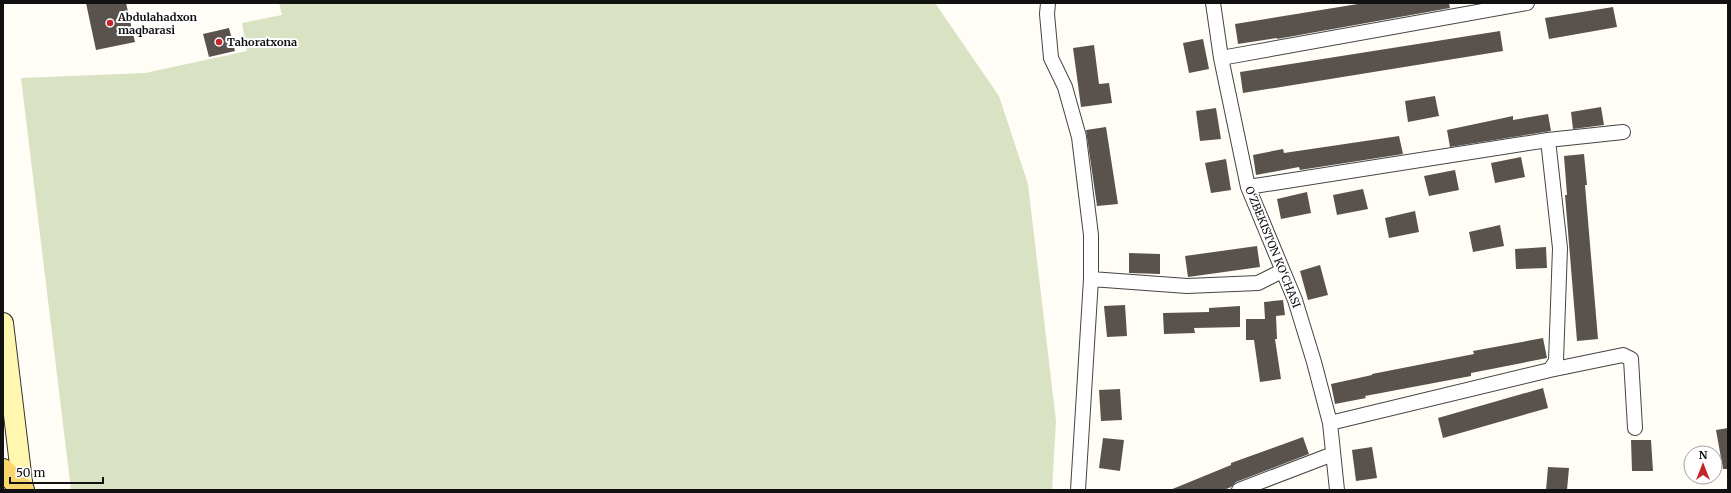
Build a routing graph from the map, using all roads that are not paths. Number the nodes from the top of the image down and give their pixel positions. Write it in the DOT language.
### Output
graph roads {
  1 [pos="1048,3"];
  2 [pos="1213,3"];
  3 [pos="1527,3"];
  4 [pos="1222,58"];
  5 [pos="1623,132"];
  6 [pos="1548,140"];
  7 [pos="1248,187"];
  8 [pos="1282,271"];
  9 [pos="1091,279"];
  10 [pos="3,323"];
  11 [pos="1550,370"];
  12 [pos="1330,423"];
  13 [pos="1635,428"];
  14 [pos="1333,454"];
  15 [pos="3,470"];
  16 [pos="23,490"];
  17 [pos="1078,490"];
  18 [pos="1239,490"];
  19 [pos="1336,490"];
  1 -- 9 [label="street"];
  2 -- 4 [label="street, O‘ZBEKISTON KO‘CHASI"];
  3 -- 4 [label="street"];
  4 -- 7 [label="street, O‘ZBEKISTON KO‘CHASI"];
  5 -- 6 [label="street"];
  6 -- 7 [label="street"];
  6 -- 11 [label="street"];
  7 -- 8 [label="street, O‘ZBEKISTON KO‘CHASI"];
  8 -- 9 [label="street"];
  8 -- 12 [label="street, O‘ZBEKISTON KO‘CHASI"];
  9 -- 17 [label="street"];
  10 -- 16 [label="main road"];
  11 -- 12 [label="street"];
  11 -- 13 [label="street"];
  12 -- 14 [label="street, O‘ZBEKISTON KO‘CHASI"];
  14 -- 18 [label="street"];
  14 -- 19 [label="street, O‘ZBEKISTON KO‘CHASI"];
  15 -- 16 [label="main road"];
}
